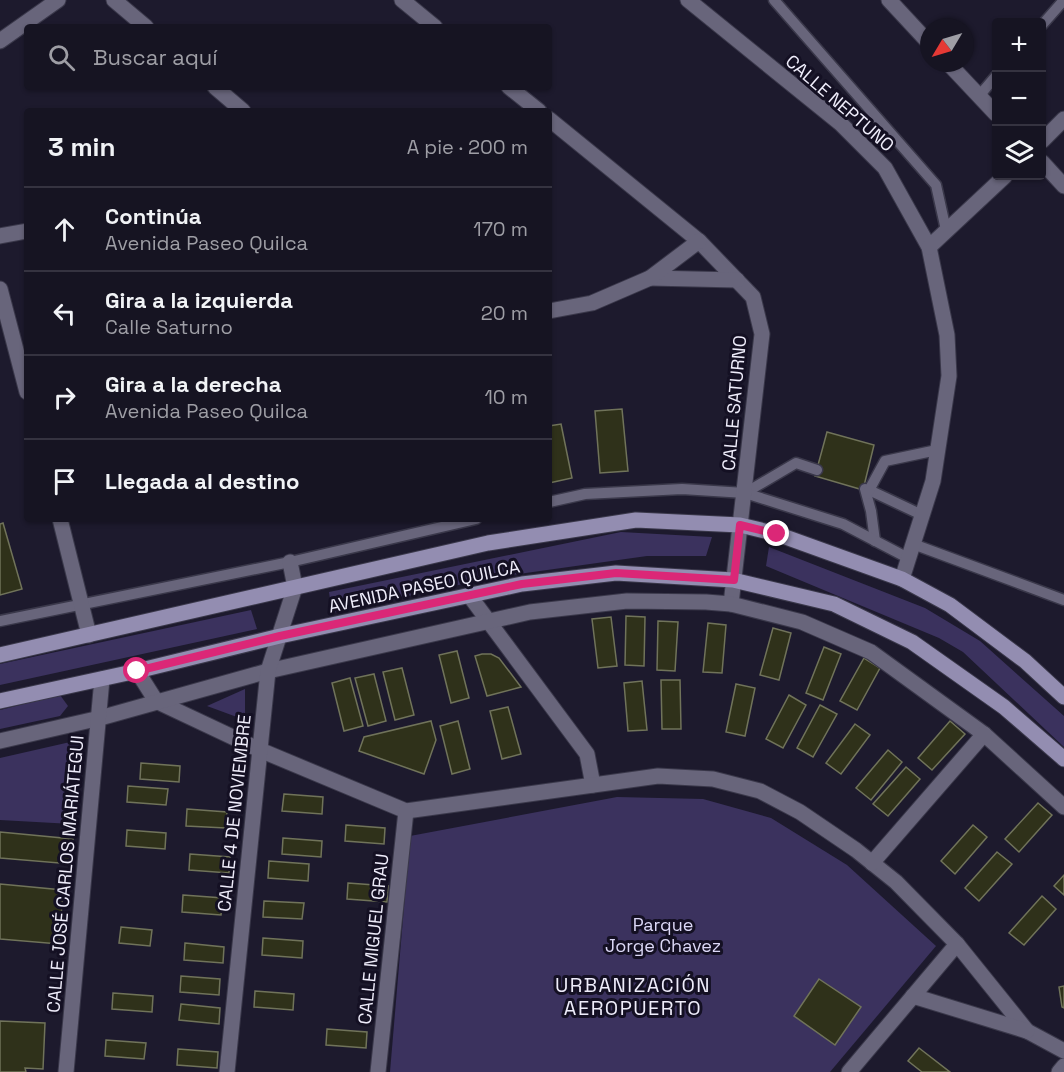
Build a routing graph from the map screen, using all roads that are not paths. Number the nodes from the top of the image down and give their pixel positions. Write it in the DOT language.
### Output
graph roads {
  1 [pos="58,0"];
  2 [pos="114,0"];
  3 [pos="402,0"];
  4 [pos="688,0"];
  5 [pos="774,0"];
  6 [pos="889,0"];
  7 [pos="1064,0"];
  8 [pos="1046,20"];
  9 [pos="24,24"];
  10 [pos="24,24"];
  11 [pos="142,24"];
  12 [pos="431,24"];
  13 [pos="920,33"];
  14 [pos="0,41"];
  15 [pos="956,72"];
  16 [pos="992,81"];
  17 [pos="218,90"];
  18 [pos="513,90"];
  19 [pos="979,96"];
  20 [pos="240,108"];
  21 [pos="534,108"];
  22 [pos="992,110"];
  23 [pos="1064,119"];
  24 [pos="552,121"];
  25 [pos="1046,136"];
  26 [pos="1046,167"];
  27 [pos="1001,180"];
  28 [pos="1064,186"];
  29 [pos="946,230"];
  30 [pos="24,232"];
  31 [pos="0,236"];
  32 [pos="699,241"];
  33 [pos="929,247"];
  34 [pos="651,278"];
  35 [pos="737,280"];
  36 [pos="0,289"];
  37 [pos="552,310"];
  38 [pos="24,381"];
  39 [pos="937,450"];
  40 [pos="817,470"];
  41 [pos="867,490"];
  42 [pos="745,493"];
  43 [pos="552,501"];
  44 [pos="922,514"];
  45 [pos="61,522"];
  46 [pos="463,522"];
  47 [pos="740,525"];
  48 [pos="874,541"];
  49 [pos="911,551"];
  50 [pos="290,562"];
  51 [pos="902,579"];
  52 [pos="734,580"];
  53 [pos="295,587"];
  54 [pos="469,595"];
  55 [pos="1064,600"];
  56 [pos="731,604"];
  57 [pos="82,605"];
  58 [pos="0,621"];
  59 [pos="487,622"];
  60 [pos="89,635"];
  61 [pos="280,636"];
  62 [pos="0,655"];
  63 [pos="137,671"];
  64 [pos="268,671"];
  65 [pos="102,679"];
  66 [pos="1064,697"];
  67 [pos="0,701"];
  68 [pos="156,701"];
  69 [pos="100,718"];
  70 [pos="984,734"];
  71 [pos="0,741"];
  72 [pos="260,750"];
  73 [pos="1064,759"];
  74 [pos="593,785"];
  75 [pos="1064,807"];
  76 [pos="406,811"];
  77 [pos="872,863"];
  78 [pos="957,944"];
  79 [pos="913,996"];
  80 [pos="1027,1030"];
  81 [pos="1064,1052"];
  82 [pos="1064,1066"];
  83 [pos="66,1072"];
  84 [pos="227,1072"];
  85 [pos="378,1072"];
  86 [pos="849,1072"];
  87 [pos="1059,1072"];
  1 -- 10 [label="street"];
  2 -- 11 [label="street"];
  3 -- 12 [label="street"];
  4 -- 33 [label="street, CALLE NEPTUNO"];
  5 -- 29 [label="lane"];
  6 -- 13 [label="street"];
  7 -- 8 [label="lane"];
  9 -- 14 [label="street"];
  15 -- 19 [label="street"];
  16 -- 19 [label="lane"];
  17 -- 20 [label="street"];
  18 -- 21 [label="street"];
  19 -- 22 [label="street"];
  23 -- 25 [label="street"];
  24 -- 32 [label="street, CALLE SATURNO"];
  26 -- 28 [label="street"];
  27 -- 29 [label="street"];
  29 -- 33 [label="street"];
  30 -- 31 [label="street"];
  32 -- 34 [label="street"];
  32 -- 35 [label="street, CALLE SATURNO"];
  33 -- 39 [label="street, CALLE NEPTUNO"];
  34 -- 35 [label="street"];
  34 -- 37 [label="street"];
  35 -- 42 [label="street, CALLE SATURNO"];
  36 -- 38 [label="street"];
  39 -- 41 [label="lane"];
  39 -- 44 [label="street, CALLE NEPTUNO"];
  40 -- 42 [label="lane"];
  41 -- 44 [label="lane"];
  41 -- 48 [label="lane"];
  42 -- 43 [label="lane"];
  42 -- 47 [label="street, CALLE SATURNO"];
  42 -- 48 [label="lane"];
  44 -- 49 [label="street, CALLE NEPTUNO"];
  45 -- 57 [label="street"];
  46 -- 50 [label="lane"];
  47 -- 51 [label="main road, AVENIDA PASEO QUILCA"];
  47 -- 52 [label="street, CALLE SATURNO"];
  47 -- 53 [label="main road, AVENIDA PASEO QUILCA"];
  48 -- 49 [label="lane"];
  49 -- 51 [label="street, CALLE NEPTUNO"];
  49 -- 55 [label="lane"];
  50 -- 53 [label="street, CALLE 4 DE NOVIEMBRE"];
  50 -- 57 [label="lane"];
  51 -- 66 [label="main road, AVENIDA PASEO QUILCA"];
  52 -- 54 [label="main road, AVENIDA PASEO QUILCA"];
  52 -- 56 [label="street, CALLE SATURNO"];
  52 -- 73 [label="main road, AVENIDA PASEO QUILCA"];
  53 -- 60 [label="main road, AVENIDA PASEO QUILCA"];
  53 -- 61 [label="street, CALLE 4 DE NOVIEMBRE"];
  54 -- 59 [label="street"];
  54 -- 61 [label="main road, AVENIDA PASEO QUILCA"];
  56 -- 59 [label="street"];
  56 -- 70 [label="street"];
  57 -- 58 [label="lane"];
  57 -- 60 [label="street"];
  59 -- 64 [label="street"];
  59 -- 74 [label="street"];
  60 -- 62 [label="main road, AVENIDA PASEO QUILCA"];
  61 -- 63 [label="main road, AVENIDA PASEO QUILCA"];
  61 -- 64 [label="street, CALLE 4 DE NOVIEMBRE"];
  63 -- 65 [label="main road, AVENIDA PASEO QUILCA"];
  63 -- 68 [label="street"];
  64 -- 68 [label="street"];
  64 -- 72 [label="street, CALLE 4 DE NOVIEMBRE"];
  65 -- 67 [label="main road, AVENIDA PASEO QUILCA"];
  65 -- 69 [label="street, CALLE JOSÉ CARLOS MARIÁTEGUI"];
  68 -- 69 [label="street"];
  68 -- 72 [label="street"];
  69 -- 71 [label="street"];
  69 -- 83 [label="street, CALLE JOSÉ CARLOS MARIÁTEGUI"];
  70 -- 75 [label="street"];
  70 -- 77 [label="street"];
  72 -- 76 [label="street"];
  72 -- 84 [label="street, CALLE 4 DE NOVIEMBRE"];
  74 -- 76 [label="street"];
  74 -- 77 [label="street"];
  76 -- 85 [label="street, CALLE MIGUEL GRAU"];
  77 -- 78 [label="street"];
  78 -- 79 [label="street"];
  78 -- 80 [label="street"];
  79 -- 80 [label="street"];
  79 -- 86 [label="street"];
  80 -- 81 [label="street"];
  82 -- 87 [label="street"];
}
